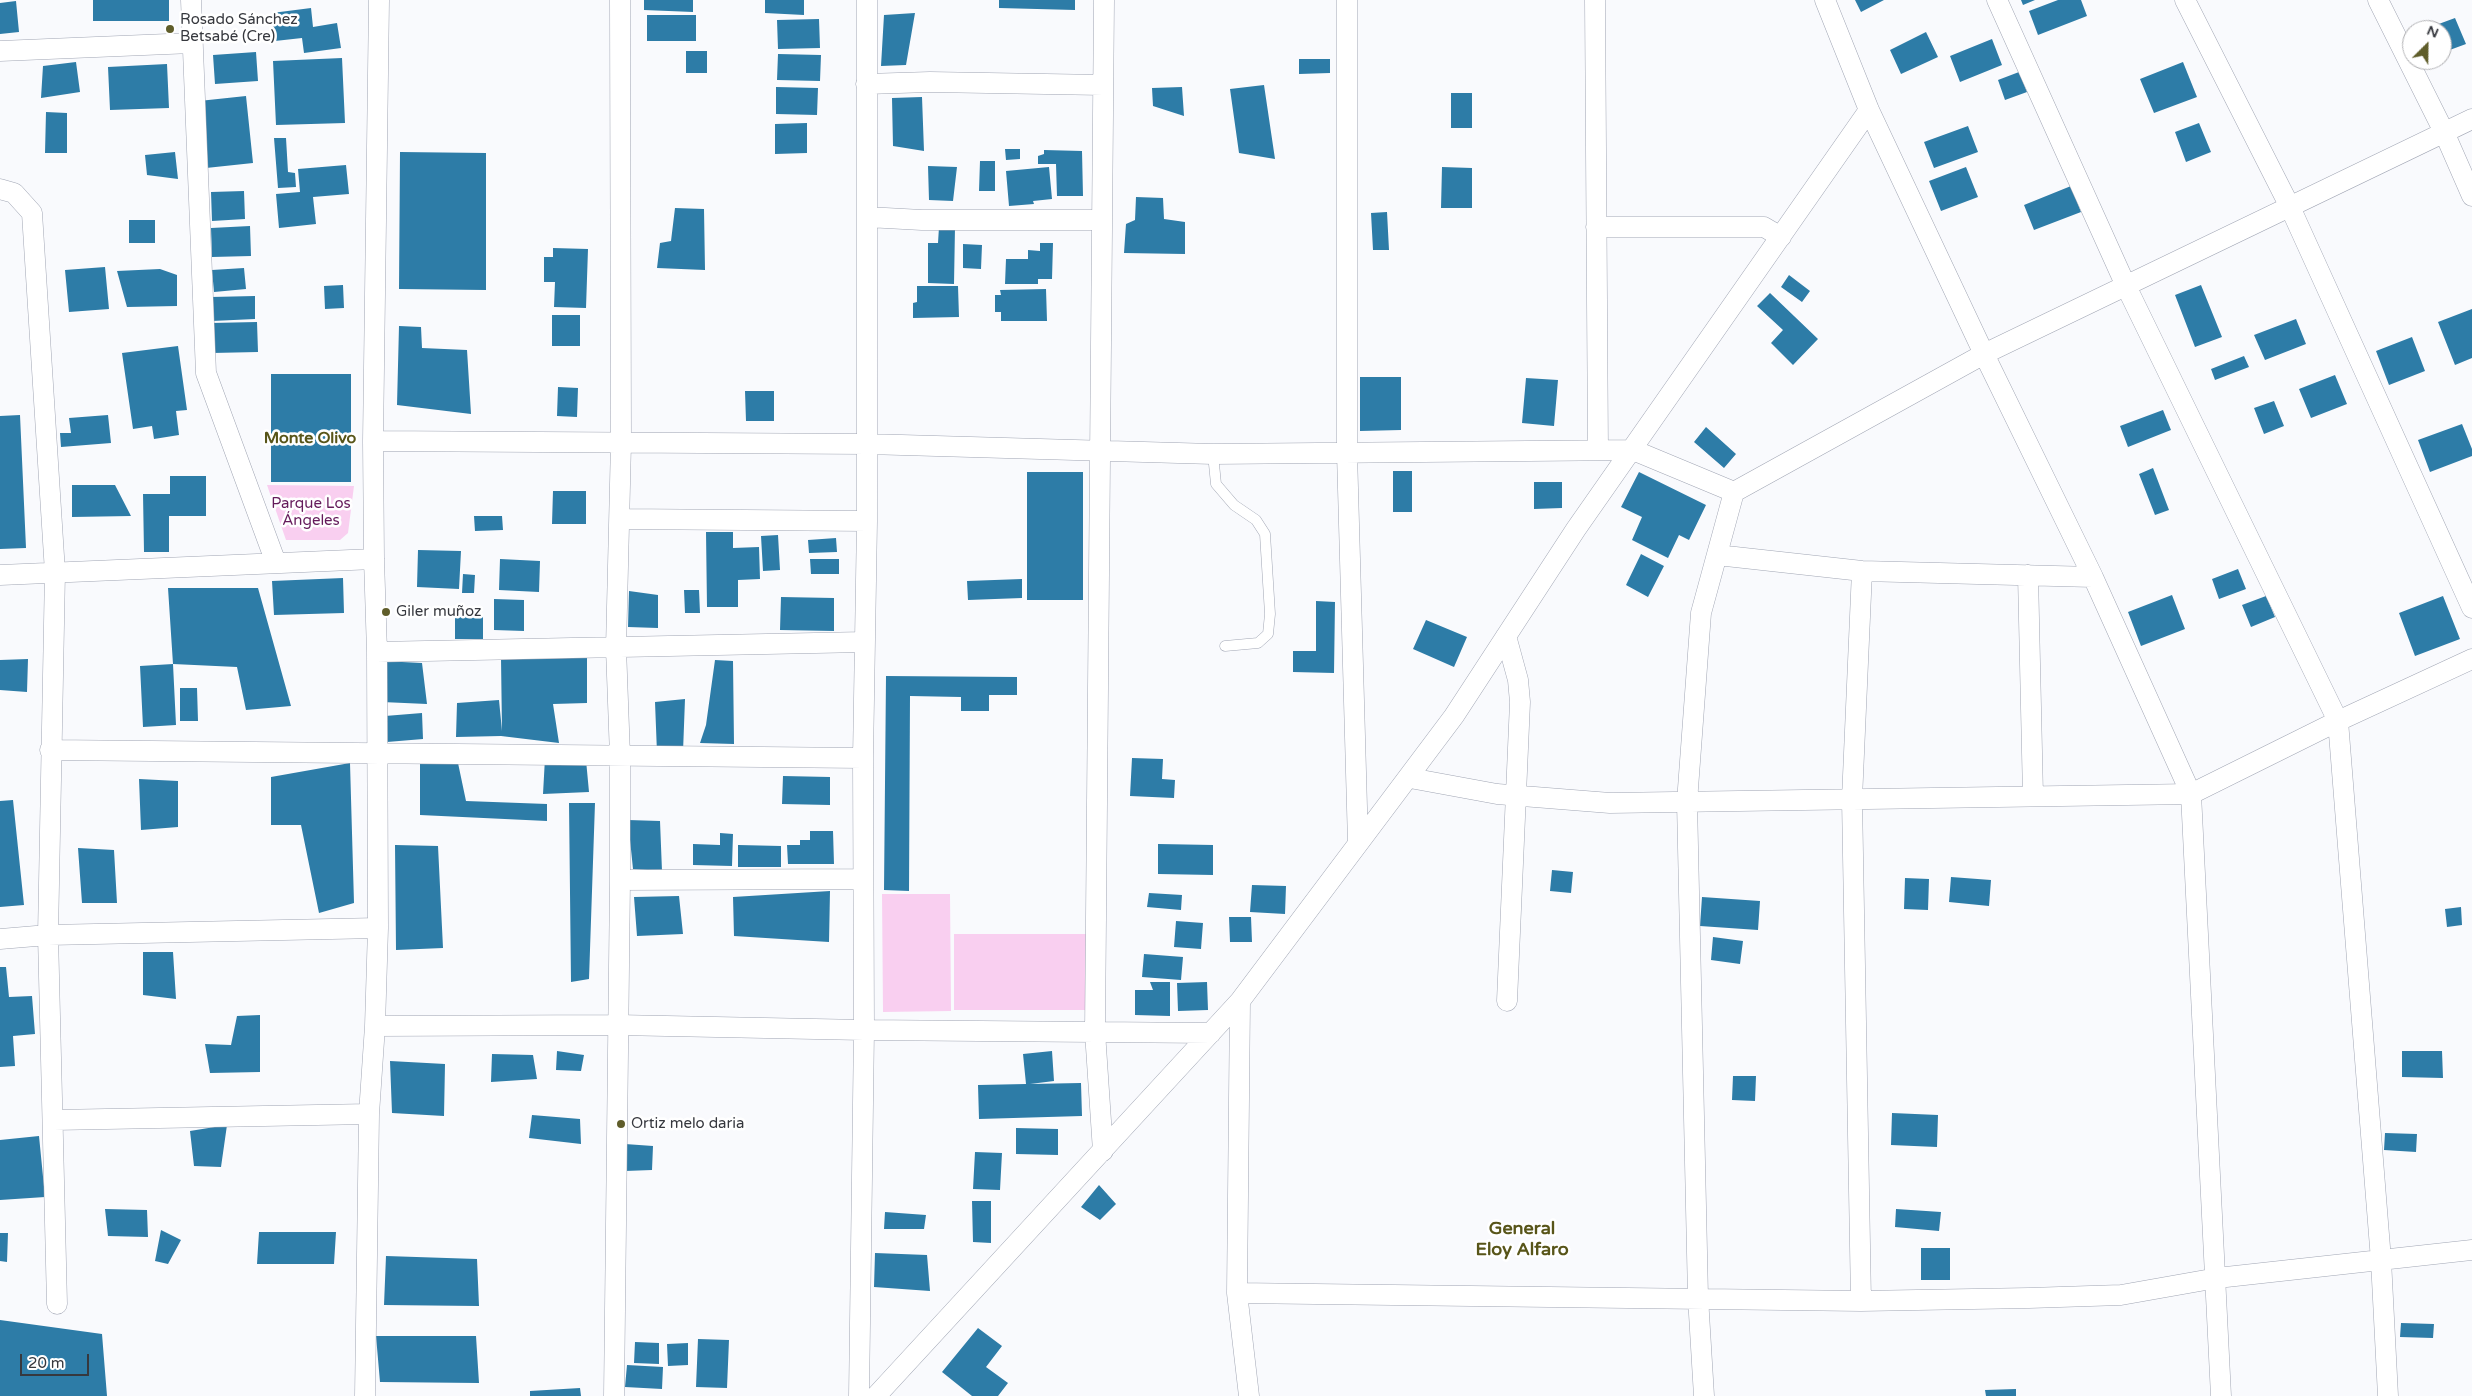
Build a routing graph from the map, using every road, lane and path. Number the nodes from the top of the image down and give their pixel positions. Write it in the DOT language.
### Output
graph roads {
  1 [pos="191,0"];
  2 [pos="195,0"];
  3 [pos="379,0"];
  4 [pos="620,0"];
  5 [pos="867,0"];
  6 [pos="1104,0"];
  7 [pos="1348,0"];
  8 [pos="1595,0"];
  9 [pos="1825,0"];
  10 [pos="1997,0"];
  11 [pos="2185,0"];
  12 [pos="2378,0"];
  13 [pos="192,43"];
  14 [pos="0,51"];
  15 [pos="866,84"];
  16 [pos="1103,85"];
  17 [pos="1869,110"];
  18 [pos="2472,119"];
  19 [pos="2444,132"];
  20 [pos="0,189"];
  21 [pos="2472,196"];
  22 [pos="2290,207"];
  23 [pos="867,217"];
  24 [pos="1102,220"];
  25 [pos="1596,227"];
  26 [pos="1781,237"];
  27 [pos="2126,286"];
  28 [pos="1984,354"];
  29 [pos="373,441"];
  30 [pos="622,443"];
  31 [pos="867,444"];
  32 [pos="1598,450"];
  33 [pos="1633,450"];
  34 [pos="1101,451"];
  35 [pos="1347,453"];
  36 [pos="1213,454"];
  37 [pos="1734,492"];
  38 [pos="621,519"];
  39 [pos="868,521"];
  40 [pos="1716,555"];
  41 [pos="374,558"];
  42 [pos="276,563"];
  43 [pos="1862,571"];
  44 [pos="55,572"];
  45 [pos="0,575"];
  46 [pos="2028,575"];
  47 [pos="2093,577"];
  48 [pos="2472,608"];
  49 [pos="1506,636"];
  50 [pos="864,642"];
  51 [pos="1225,646"];
  52 [pos="616,648"];
  53 [pos="377,652"];
  54 [pos="2472,658"];
  55 [pos="2338,721"];
  56 [pos="50,750"];
  57 [pos="376,754"];
  58 [pos="620,756"];
  59 [pos="863,758"];
  60 [pos="1410,778"];
  61 [pos="2191,794"];
  62 [pos="1516,795"];
  63 [pos="2032,796"];
  64 [pos="1852,799"];
  65 [pos="1687,802"];
  66 [pos="1358,843"];
  67 [pos="862,879"];
  68 [pos="620,880"];
  69 [pos="378,928"];
  70 [pos="48,935"];
  71 [pos="0,938"];
  72 [pos="1240,1001"];
  73 [pos="1507,1001"];
  74 [pos="618,1025"];
  75 [pos="375,1026"];
  76 [pos="864,1030"];
  77 [pos="1095,1032"];
  78 [pos="1211,1033"];
  79 [pos="368,1114"];
  80 [pos="54,1120"];
  81 [pos="1103,1151"];
  82 [pos="2472,1250"];
  83 [pos="2380,1260"];
  84 [pos="2217,1278"];
  85 [pos="1238,1293"];
  86 [pos="1698,1297"];
  87 [pos="1860,1301"];
  88 [pos="57,1304"];
  89 [pos="365,1396"];
  90 [pos="614,1396"];
  91 [pos="859,1396"];
  92 [pos="876,1396"];
  93 [pos="1249,1396"];
  94 [pos="1704,1396"];
  95 [pos="2221,1396"];
  96 [pos="2388,1396"];
  1 -- 2 [label="street"];
  1 -- 13 [label="street"];
  3 -- 29 [label="street"];
  4 -- 30 [label="street"];
  5 -- 15 [label="street"];
  6 -- 16 [label="street"];
  7 -- 35 [label="street"];
  8 -- 25 [label="street"];
  9 -- 17 [label="street"];
  10 -- 27 [label="street"];
  11 -- 22 [label="street"];
  12 -- 19 [label="street"];
  13 -- 14 [label="street"];
  13 -- 42 [label="street"];
  15 -- 16 [label="street"];
  15 -- 23 [label="street"];
  16 -- 24 [label="street"];
  17 -- 26 [label="street"];
  17 -- 28 [label="street"];
  18 -- 19 [label="street"];
  19 -- 21 [label="street"];
  19 -- 22 [label="street"];
  20 -- 44 [label="street"];
  22 -- 27 [label="street"];
  22 -- 48 [label="street"];
  23 -- 24 [label="street"];
  23 -- 31 [label="street"];
  24 -- 34 [label="street"];
  25 -- 26 [label="street"];
  25 -- 32 [label="street"];
  26 -- 33 [label="street"];
  27 -- 28 [label="street"];
  27 -- 55 [label="street"];
  28 -- 37 [label="street"];
  28 -- 47 [label="street"];
  29 -- 30 [label="street"];
  29 -- 41 [label="street"];
  30 -- 31 [label="street"];
  30 -- 38 [label="street"];
  31 -- 34 [label="street"];
  31 -- 39 [label="street"];
  32 -- 33 [label="street"];
  32 -- 35 [label="street"];
  33 -- 37 [label="street"];
  33 -- 49 [label="street"];
  34 -- 36 [label="street"];
  34 -- 77 [label="street"];
  35 -- 36 [label="street"];
  35 -- 66 [label="street"];
  36 -- 51 [label="lane"];
  37 -- 40 [label="street"];
  38 -- 39 [label="street"];
  38 -- 52 [label="street"];
  39 -- 50 [label="street"];
  40 -- 43 [label="street"];
  40 -- 65 [label="street"];
  41 -- 42 [label="street"];
  41 -- 53 [label="street"];
  42 -- 44 [label="street"];
  43 -- 46 [label="street"];
  43 -- 64 [label="street"];
  44 -- 45 [label="street"];
  44 -- 56 [label="street"];
  46 -- 47 [label="street"];
  46 -- 63 [label="street"];
  47 -- 61 [label="street"];
  49 -- 60 [label="street"];
  49 -- 62 [label="street"];
  50 -- 52 [label="street"];
  50 -- 59 [label="street"];
  52 -- 53 [label="street"];
  52 -- 58 [label="street"];
  53 -- 57 [label="street"];
  54 -- 55 [label="street"];
  55 -- 61 [label="street"];
  55 -- 83 [label="street"];
  56 -- 57 [label="street"];
  56 -- 70 [label="street"];
  57 -- 58 [label="street"];
  57 -- 69 [label="street"];
  58 -- 59 [label="street"];
  58 -- 68 [label="street"];
  59 -- 67 [label="street"];
  60 -- 62 [label="street"];
  60 -- 66 [label="street"];
  61 -- 63 [label="street"];
  61 -- 84 [label="street"];
  62 -- 65 [label="street"];
  62 -- 73 [label="street"];
  63 -- 64 [label="street"];
  64 -- 65 [label="street"];
  64 -- 87 [label="street"];
  65 -- 86 [label="street"];
  66 -- 72 [label="street"];
  67 -- 68 [label="street"];
  67 -- 76 [label="street"];
  68 -- 74 [label="street"];
  69 -- 70 [label="street"];
  69 -- 75 [label="street"];
  70 -- 71 [label="street"];
  70 -- 80 [label="street"];
  72 -- 78 [label="street"];
  72 -- 85 [label="street"];
  74 -- 75 [label="street"];
  74 -- 76 [label="street"];
  74 -- 90 [label="street"];
  75 -- 79 [label="street"];
  76 -- 77 [label="street"];
  76 -- 91 [label="street"];
  77 -- 78 [label="street"];
  77 -- 81 [label="street"];
  78 -- 81 [label="street"];
  79 -- 80 [label="street"];
  79 -- 89 [label="street"];
  80 -- 88 [label="street"];
  81 -- 92 [label="street"];
  82 -- 83 [label="street"];
  83 -- 84 [label="street"];
  83 -- 96 [label="street"];
  84 -- 87 [label="street"];
  84 -- 95 [label="street"];
  85 -- 86 [label="street"];
  85 -- 93 [label="street"];
  86 -- 87 [label="street"];
  86 -- 94 [label="street"];
}
